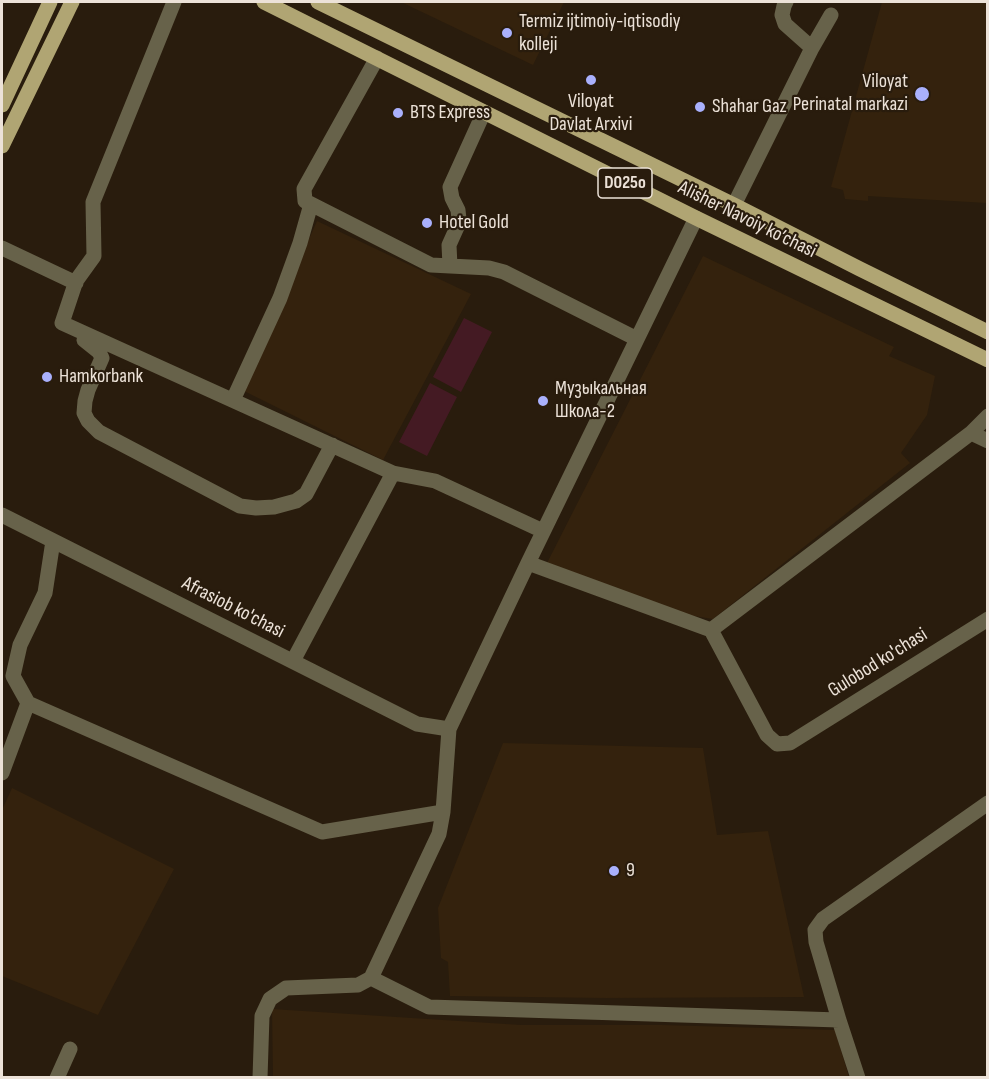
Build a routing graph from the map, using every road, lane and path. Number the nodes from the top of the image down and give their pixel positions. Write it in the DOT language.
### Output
graph roads {
  1 [pos="51,2"];
  2 [pos="72,2"];
  3 [pos="174,2"];
  4 [pos="264,2"];
  5 [pos="318,2"];
  6 [pos="786,2"];
  7 [pos="831,15"];
  8 [pos="812,48"];
  9 [pos="417,51"];
  10 [pos="377,58"];
  11 [pos="406,73"];
  12 [pos="2,105"];
  13 [pos="484,112"];
  14 [pos="2,146"];
  15 [pos="311,204"];
  16 [pos="735,205"];
  17 [pos="696,218"];
  18 [pos="2,248"];
  19 [pos="450,266"];
  20 [pos="76,283"];
  21 [pos="73,328"];
  22 [pos="987,332"];
  23 [pos="637,339"];
  24 [pos="987,360"];
  25 [pos="233,400"];
  26 [pos="987,416"];
  27 [pos="971,434"];
  28 [pos="987,441"];
  29 [pos="332,445"];
  30 [pos="393,473"];
  31 [pos="2,515"];
  32 [pos="543,531"];
  33 [pos="53,541"];
  34 [pos="528,563"];
  35 [pos="987,619"];
  36 [pos="711,630"];
  37 [pos="293,661"];
  38 [pos="28,702"];
  39 [pos="449,729"];
  40 [pos="2,773"];
  41 [pos="987,803"];
  42 [pos="443,812"];
  43 [pos="371,978"];
  44 [pos="838,1020"];
  45 [pos="70,1049"];
  46 [pos="57,1077"];
  47 [pos="260,1077"];
  48 [pos="858,1077"];
  1 -- 12 [label="main road"];
  2 -- 14 [label="main road"];
  3 -- 20 [label="street"];
  4 -- 10 [label="main road, Alisher Navoiy ko’chasi / D025o"];
  5 -- 9 [label="main road, Alisher Navoiy ko’chasi"];
  6 -- 8 [label="street"];
  7 -- 8 [label="street"];
  8 -- 16 [label="street"];
  9 -- 11 [label="main road"];
  9 -- 16 [label="main road, Alisher Navoiy ko’chasi"];
  10 -- 11 [label="main road, Alisher Navoiy ko’chasi / D025o"];
  10 -- 15 [label="street"];
  11 -- 13 [label="main road, Alisher Navoiy ko’chasi / D025o"];
  13 -- 17 [label="main road, Alisher Navoiy ko’chasi / D025o"];
  13 -- 19 [label="street"];
  15 -- 19 [label="street"];
  15 -- 25 [label="street"];
  16 -- 22 [label="main road, Alisher Navoiy ko’chasi"];
  17 -- 23 [label="street"];
  17 -- 24 [label="main road, Alisher Navoiy ko’chasi / D025o"];
  18 -- 20 [label="street"];
  19 -- 23 [label="street"];
  20 -- 21 [label="street"];
  21 -- 25 [label="street"];
  21 -- 29 [label="street"];
  23 -- 32 [label="street"];
  25 -- 29 [label="street"];
  26 -- 27 [label="street"];
  27 -- 28 [label="street"];
  27 -- 36 [label="street"];
  29 -- 30 [label="street"];
  30 -- 32 [label="street"];
  30 -- 37 [label="street"];
  31 -- 33 [label="street, Afrasiob ko'chasi"];
  32 -- 34 [label="street"];
  33 -- 37 [label="street, Afrasiob ko'chasi"];
  33 -- 38 [label="street"];
  34 -- 36 [label="street"];
  34 -- 39 [label="street"];
  35 -- 36 [label="street, Gulobod ko'chasi"];
  37 -- 39 [label="street, Afrasiob ko'chasi"];
  38 -- 40 [label="street"];
  38 -- 42 [label="street"];
  39 -- 42 [label="street"];
  41 -- 44 [label="street"];
  42 -- 43 [label="street"];
  43 -- 44 [label="street"];
  43 -- 47 [label="street"];
  44 -- 48 [label="street"];
  45 -- 46 [label="street"];
}
